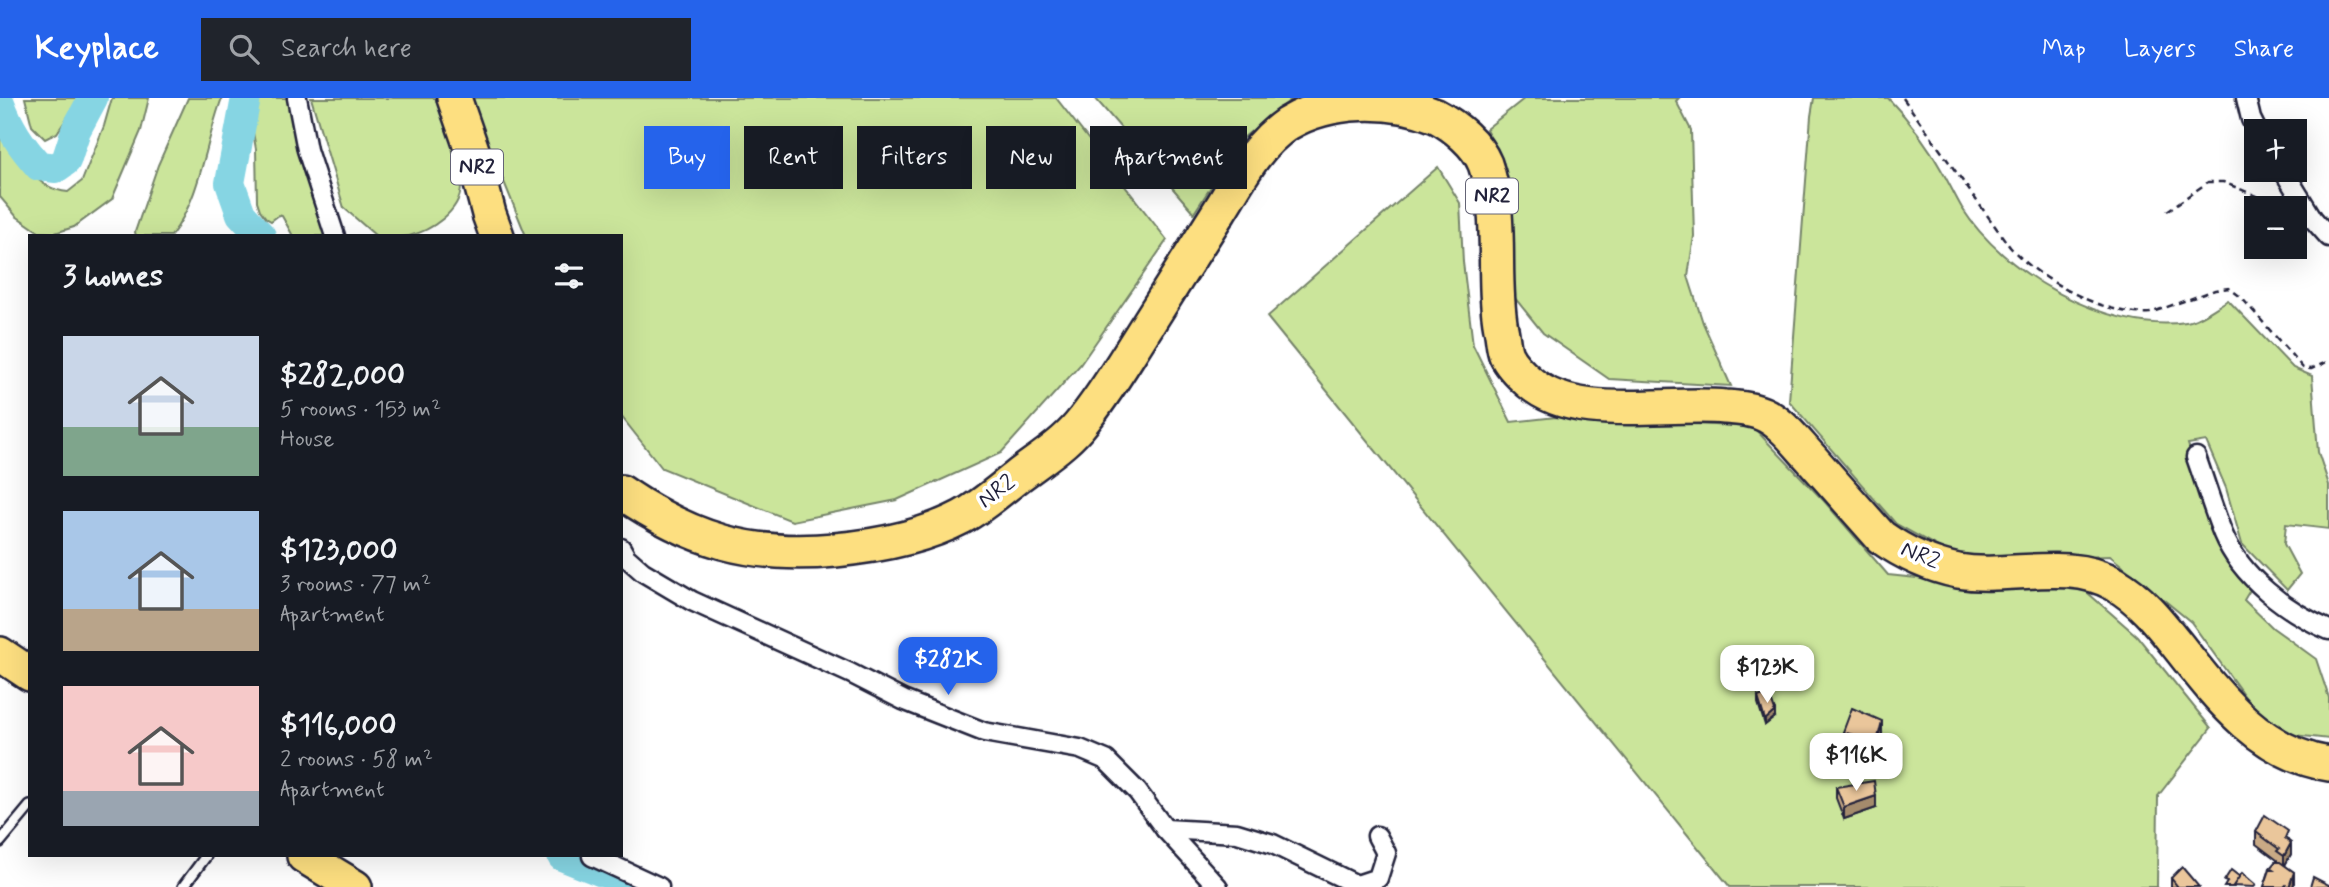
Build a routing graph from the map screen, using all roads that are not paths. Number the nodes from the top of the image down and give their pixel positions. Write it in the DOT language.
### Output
graph roads {
  1 [pos="297,98"];
  2 [pos="454,98"];
  3 [pos="2246,98"];
  4 [pos="2251,119"];
  5 [pos="2290,182"];
  6 [pos="334,234"];
  7 [pos="497,234"];
  8 [pos="2329,237"];
  9 [pos="2196,457"];
  10 [pos="623,493"];
  11 [pos="623,552"];
  12 [pos="2329,630"];
  13 [pos="0,654"];
  14 [pos="28,673"];
  15 [pos="2329,764"];
  16 [pos="28,808"];
  17 [pos="1165,829"];
  18 [pos="1377,836"];
  19 [pos="0,842"];
  20 [pos="205,857"];
  21 [pos="306,857"];
  22 [pos="594,857"];
  23 [pos="183,887"];
  24 [pos="355,887"];
  25 [pos="659,887"];
  26 [pos="1218,887"];
  1 -- 6 [label="street"];
  2 -- 7 [label="highway, NR2 / NR2"];
  3 -- 4 [label="street"];
  5 -- 8 [label="street"];
  9 -- 12 [label="street"];
  10 -- 15 [label="highway, NR2 / NR2"];
  11 -- 17 [label="street"];
  13 -- 14 [label="highway"];
  16 -- 19 [label="lane"];
  17 -- 18 [label="street"];
  17 -- 26 [label="street"];
  20 -- 23 [label="lane"];
  21 -- 24 [label="highway"];
  22 -- 25 [label="street"];
}
